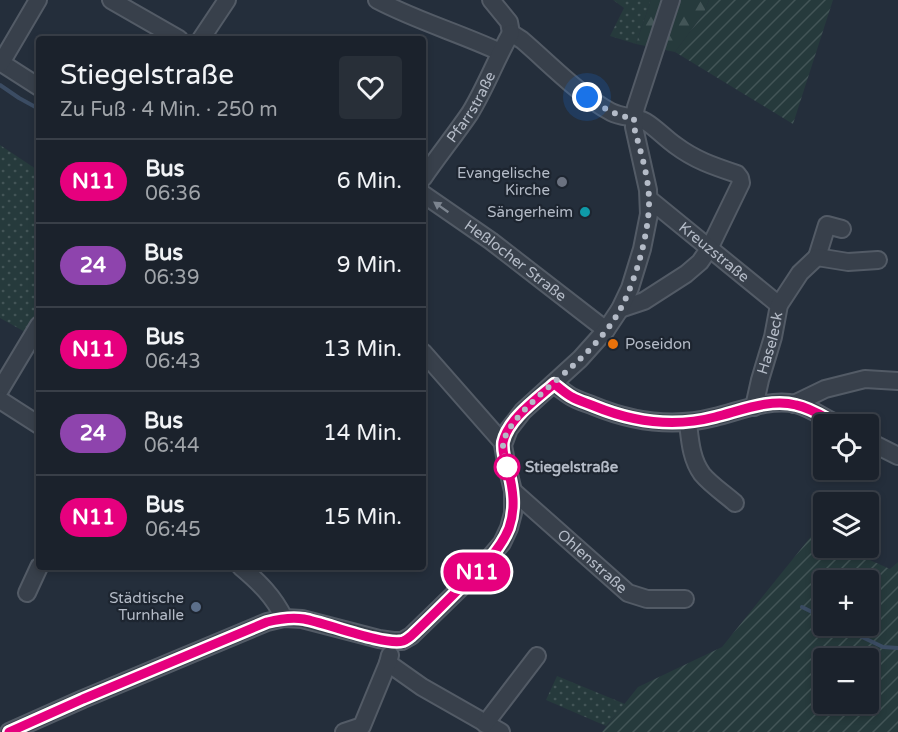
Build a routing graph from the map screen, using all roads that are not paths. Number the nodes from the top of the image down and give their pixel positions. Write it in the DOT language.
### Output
graph roads {
  1 [pos="38,0"];
  2 [pos="111,0"];
  3 [pos="227,0"];
  4 [pos="377,0"];
  5 [pos="491,0"];
  6 [pos="671,0"];
  7 [pos="511,33"];
  8 [pos="174,36"];
  9 [pos="203,36"];
  10 [pos="500,52"];
  11 [pos="1,63"];
  12 [pos="36,85"];
  13 [pos="634,118"];
  14 [pos="426,174"];
  15 [pos="426,196"];
  16 [pos="649,199"];
  17 [pos="842,229"];
  18 [pos="709,249"];
  19 [pos="817,257"];
  20 [pos="878,260"];
  21 [pos="779,305"];
  22 [pos="620,309"];
  23 [pos="36,330"];
  24 [pos="606,330"];
  25 [pos="426,355"];
  26 [pos="898,381"];
  27 [pos="554,384"];
  28 [pos="0,390"];
  29 [pos="0,400"];
  30 [pos="794,404"];
  31 [pos="754,406"];
  32 [pos="818,414"];
  33 [pos="36,423"];
  34 [pos="688,423"];
  35 [pos="503,443"];
  36 [pos="879,446"];
  37 [pos="898,456"];
  38 [pos="513,491"];
  39 [pos="735,503"];
  40 [pos="38,570"];
  41 [pos="244,570"];
  42 [pos="27,593"];
  43 [pos="685,599"];
  44 [pos="284,618"];
  45 [pos="393,641"];
  46 [pos="537,656"];
  47 [pos="388,663"];
  48 [pos="485,724"];
  49 [pos="362,729"];
  50 [pos="9,732"];
  51 [pos="344,732"];
  52 [pos="501,732"];
  1 -- 11 [label="street"];
  2 -- 8 [label="street"];
  3 -- 9 [label="street"];
  4 -- 10 [label="street"];
  5 -- 7 [label="street"];
  6 -- 13 [label="street"];
  7 -- 10 [label="street, Pfarrstraße"];
  7 -- 13 [label="street"];
  10 -- 14 [label="street, Pfarrstraße"];
  11 -- 12 [label="street"];
  13 -- 16 [label="street"];
  13 -- 18 [label="street"];
  24 -- 15 [label="street, Heßlocher Straße, one-way"];
  16 -- 18 [label="street, Kreuzstraße"];
  16 -- 22 [label="street"];
  17 -- 19 [label="street, Haseleck"];
  18 -- 21 [label="street, Kreuzstraße"];
  18 -- 22 [label="street"];
  19 -- 20 [label="street"];
  19 -- 21 [label="street, Haseleck"];
  21 -- 31 [label="street, Haseleck"];
  22 -- 24 [label="street"];
  23 -- 28 [label="street"];
  24 -- 27 [label="street"];
  25 -- 35 [label="street"];
  26 -- 30 [label="street"];
  27 -- 34 [label="street"];
  27 -- 35 [label="street"];
  29 -- 33 [label="street"];
  30 -- 31 [label="street"];
  30 -- 32 [label="street"];
  31 -- 34 [label="street"];
  34 -- 39 [label="street"];
  35 -- 38 [label="street"];
  36 -- 37 [label="street"];
  38 -- 43 [label="street, Ohlenstraße"];
  38 -- 45 [label="street"];
  40 -- 42 [label="street"];
  41 -- 44 [label="street"];
  44 -- 45 [label="street"];
  44 -- 50 [label="street"];
  45 -- 47 [label="street"];
  46 -- 48 [label="street"];
  47 -- 48 [label="street"];
  47 -- 49 [label="street"];
  48 -- 52 [label="street"];
  49 -- 51 [label="street"];
}
